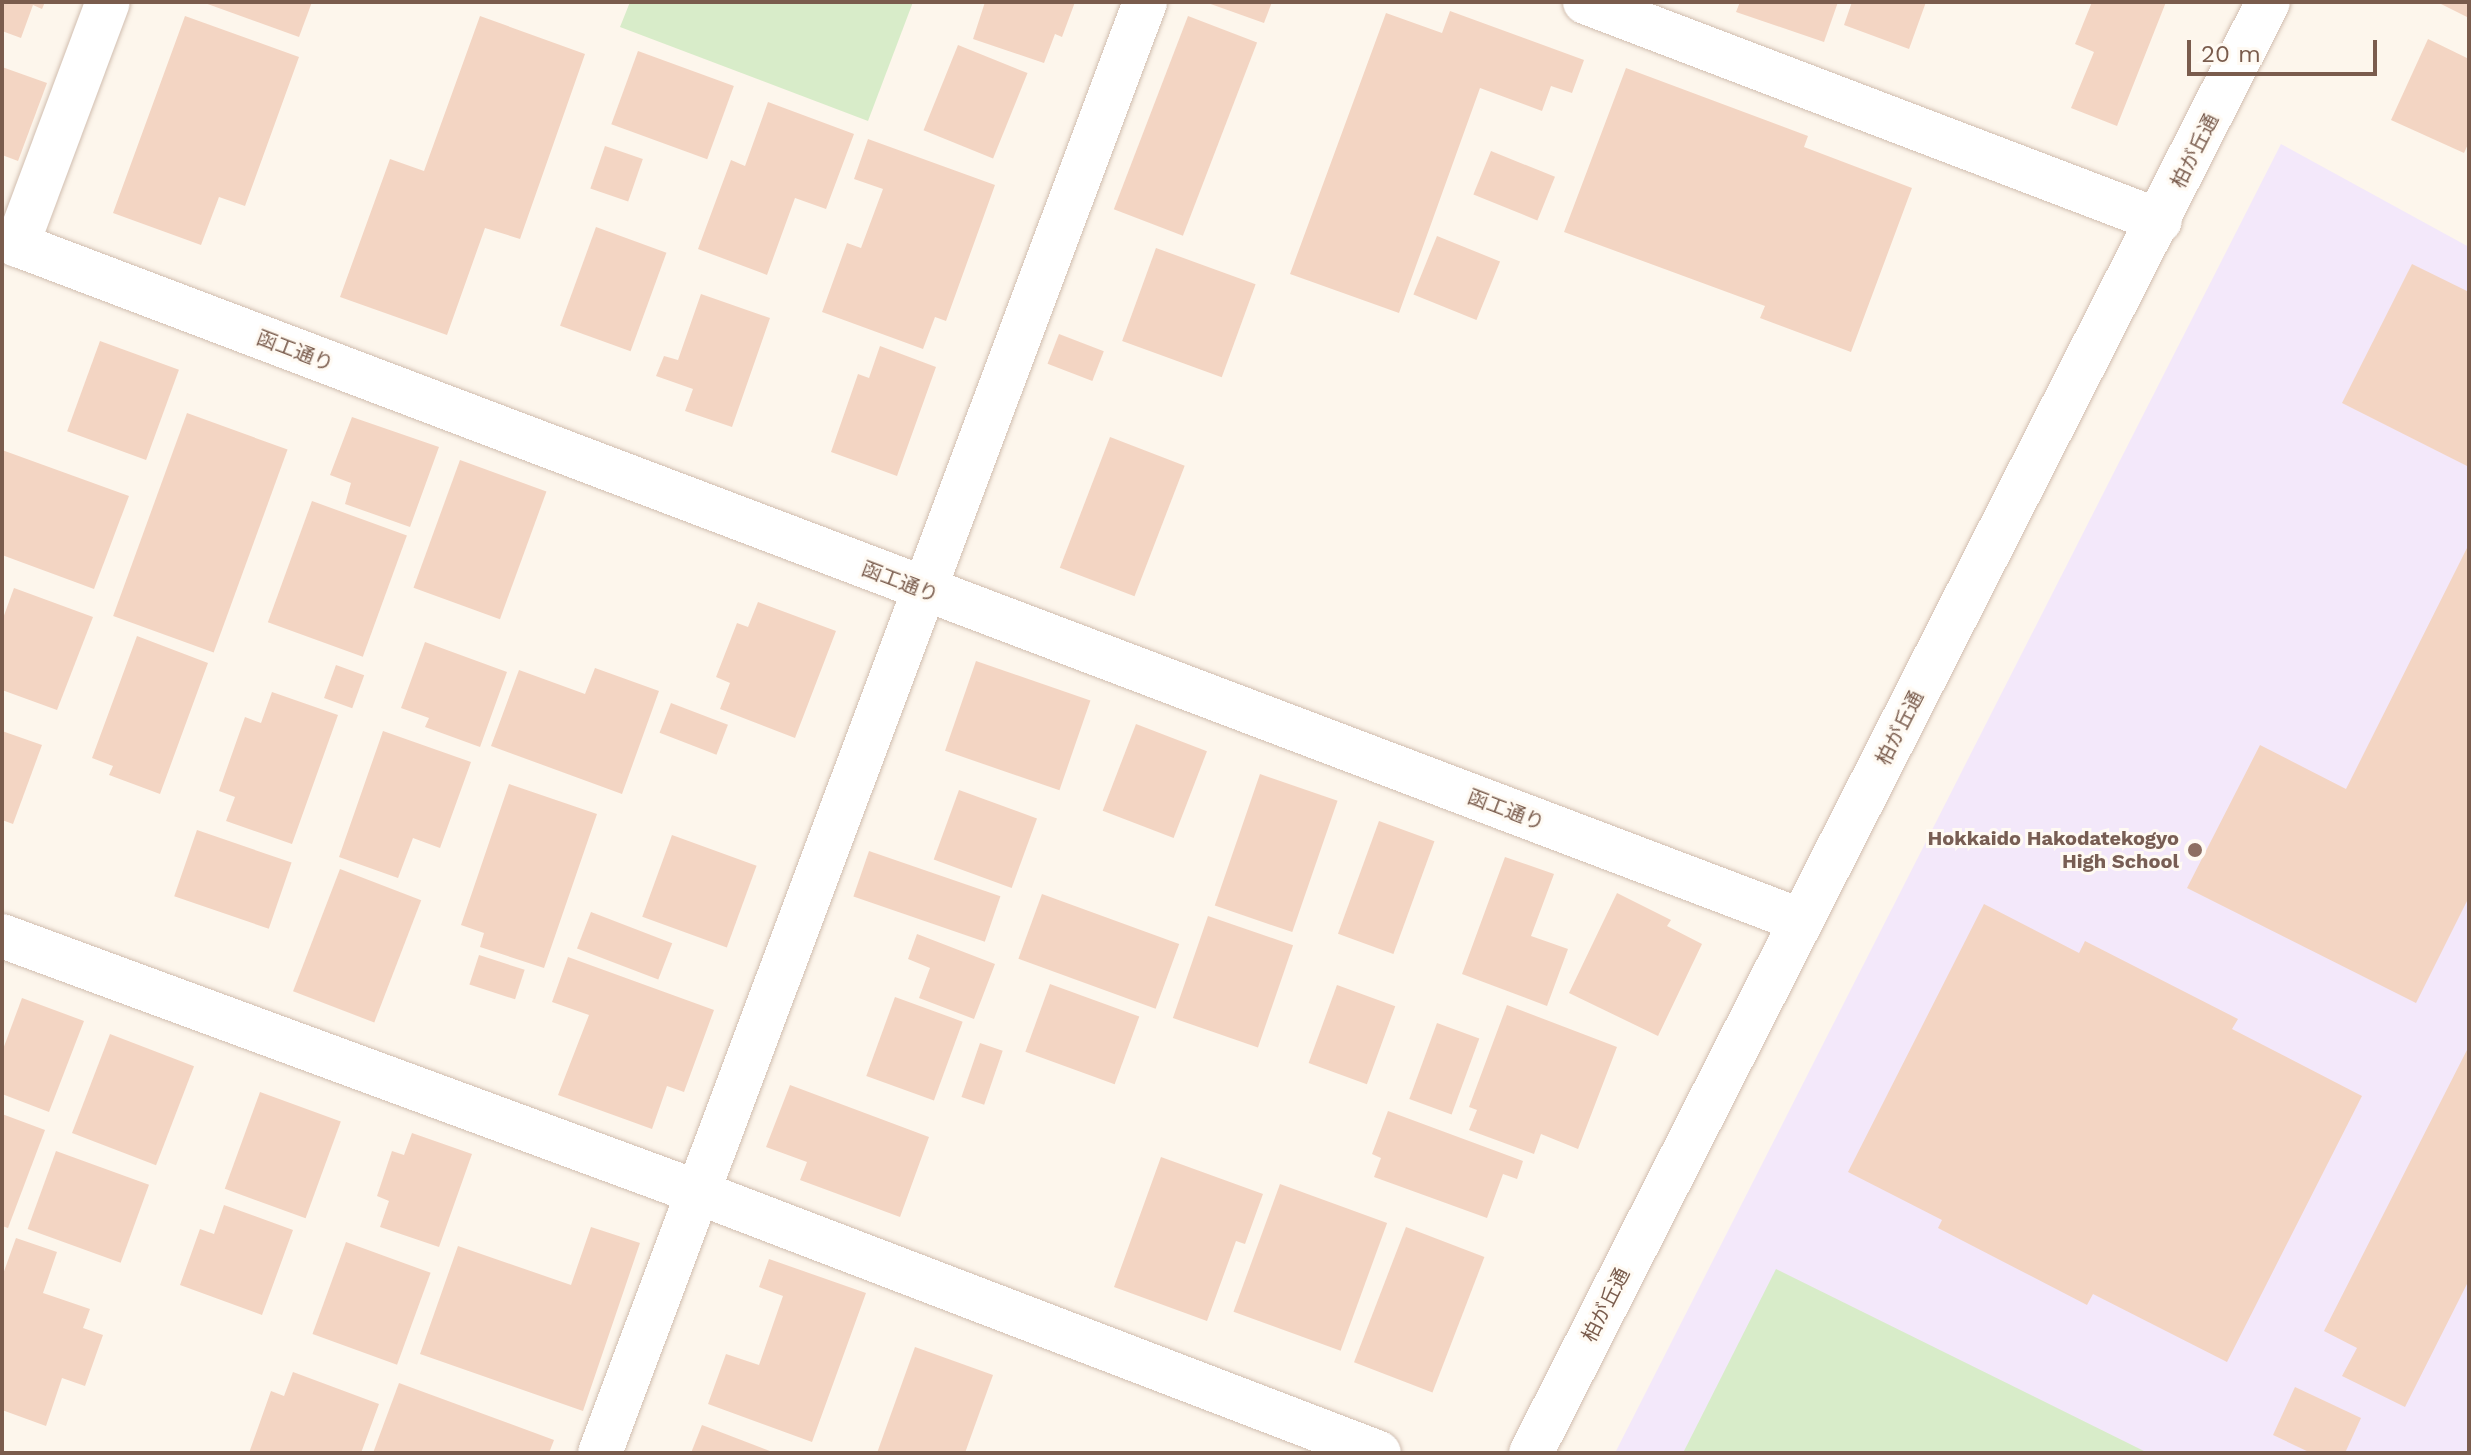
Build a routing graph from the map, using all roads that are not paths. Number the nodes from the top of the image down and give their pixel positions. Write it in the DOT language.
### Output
graph roads {
  1 [pos="108,2"];
  2 [pos="1145,2"];
  3 [pos="1585,2"];
  4 [pos="2268,2"];
  5 [pos="2160,221"];
  6 [pos="10,242"];
  7 [pos="926,592"];
  8 [pos="1799,920"];
  9 [pos="2,936"];
  10 [pos="697,1192"];
  11 [pos="600,1453"];
  12 [pos="1379,1453"];
  13 [pos="1531,1453"];
  1 -- 6 [label="street"];
  2 -- 7 [label="street"];
  3 -- 5 [label="street"];
  4 -- 5 [label="street, 柏が丘通"];
  5 -- 8 [label="street, 柏が丘通"];
  6 -- 7 [label="street, 函工通り"];
  7 -- 8 [label="street, 函工通り"];
  7 -- 10 [label="street"];
  8 -- 13 [label="street, 柏が丘通"];
  9 -- 10 [label="street"];
  10 -- 11 [label="street"];
  10 -- 12 [label="street"];
}
